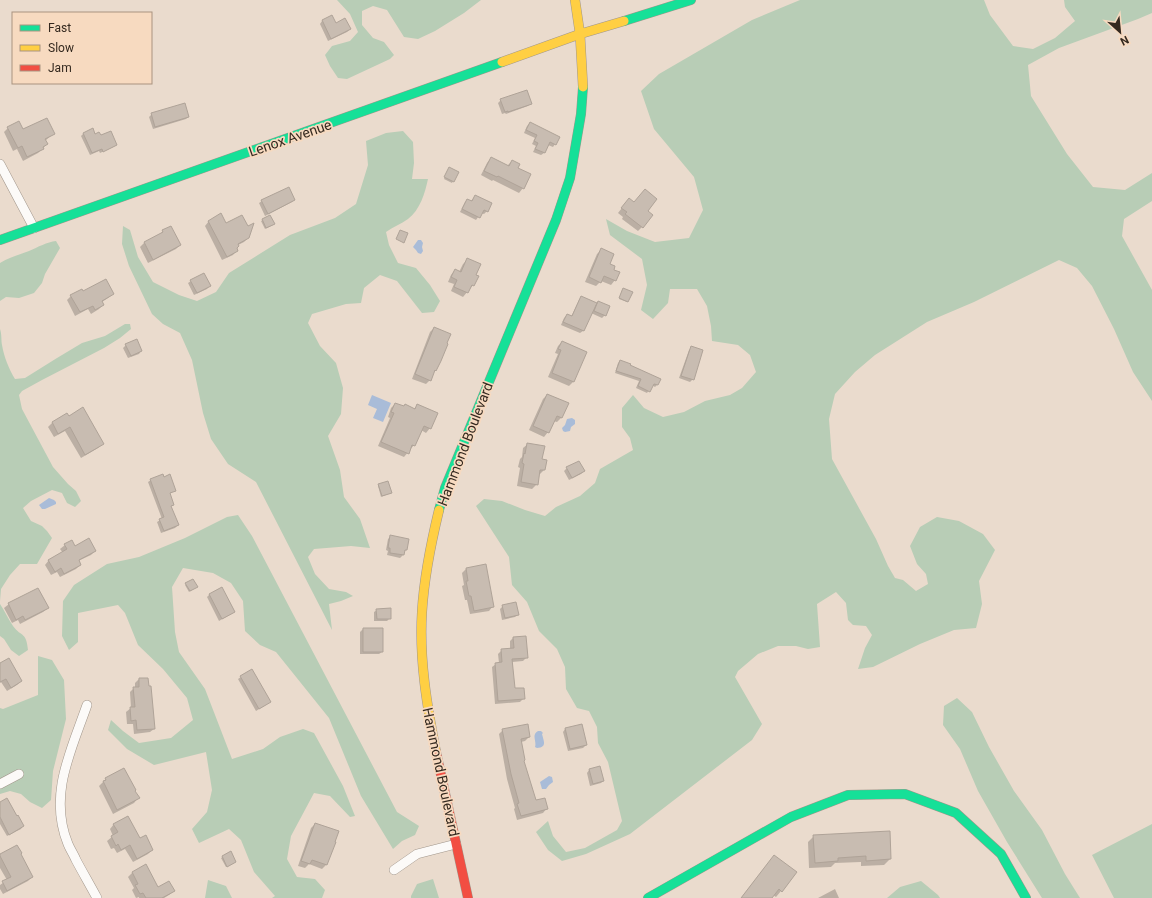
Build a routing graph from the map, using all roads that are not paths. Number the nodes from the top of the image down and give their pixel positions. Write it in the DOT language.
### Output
graph roads {
  1 [pos="575,0"];
  2 [pos="691,0"];
  3 [pos="580,34"];
  4 [pos="0,164"];
  5 [pos="34,228"];
  6 [pos="0,240"];
  7 [pos="87,705"];
  8 [pos="19,774"];
  9 [pos="0,784"];
  10 [pos="456,844"];
  11 [pos="394,870"];
  12 [pos="97,898"];
  13 [pos="468,898"];
  14 [pos="648,898"];
  15 [pos="1026,898"];
  1 -- 3 [label="street, Hammond Boulevard"];
  2 -- 3 [label="street, Lenox Avenue"];
  3 -- 5 [label="street, Lenox Avenue"];
  3 -- 10 [label="street, Hammond Boulevard"];
  4 -- 5 [label="street"];
  5 -- 6 [label="street, Lenox Avenue"];
  7 -- 12 [label="street"];
  8 -- 9 [label="street"];
  10 -- 11 [label="street"];
  10 -- 13 [label="street, Hammond Boulevard"];
  14 -- 15 [label="street"];
}
